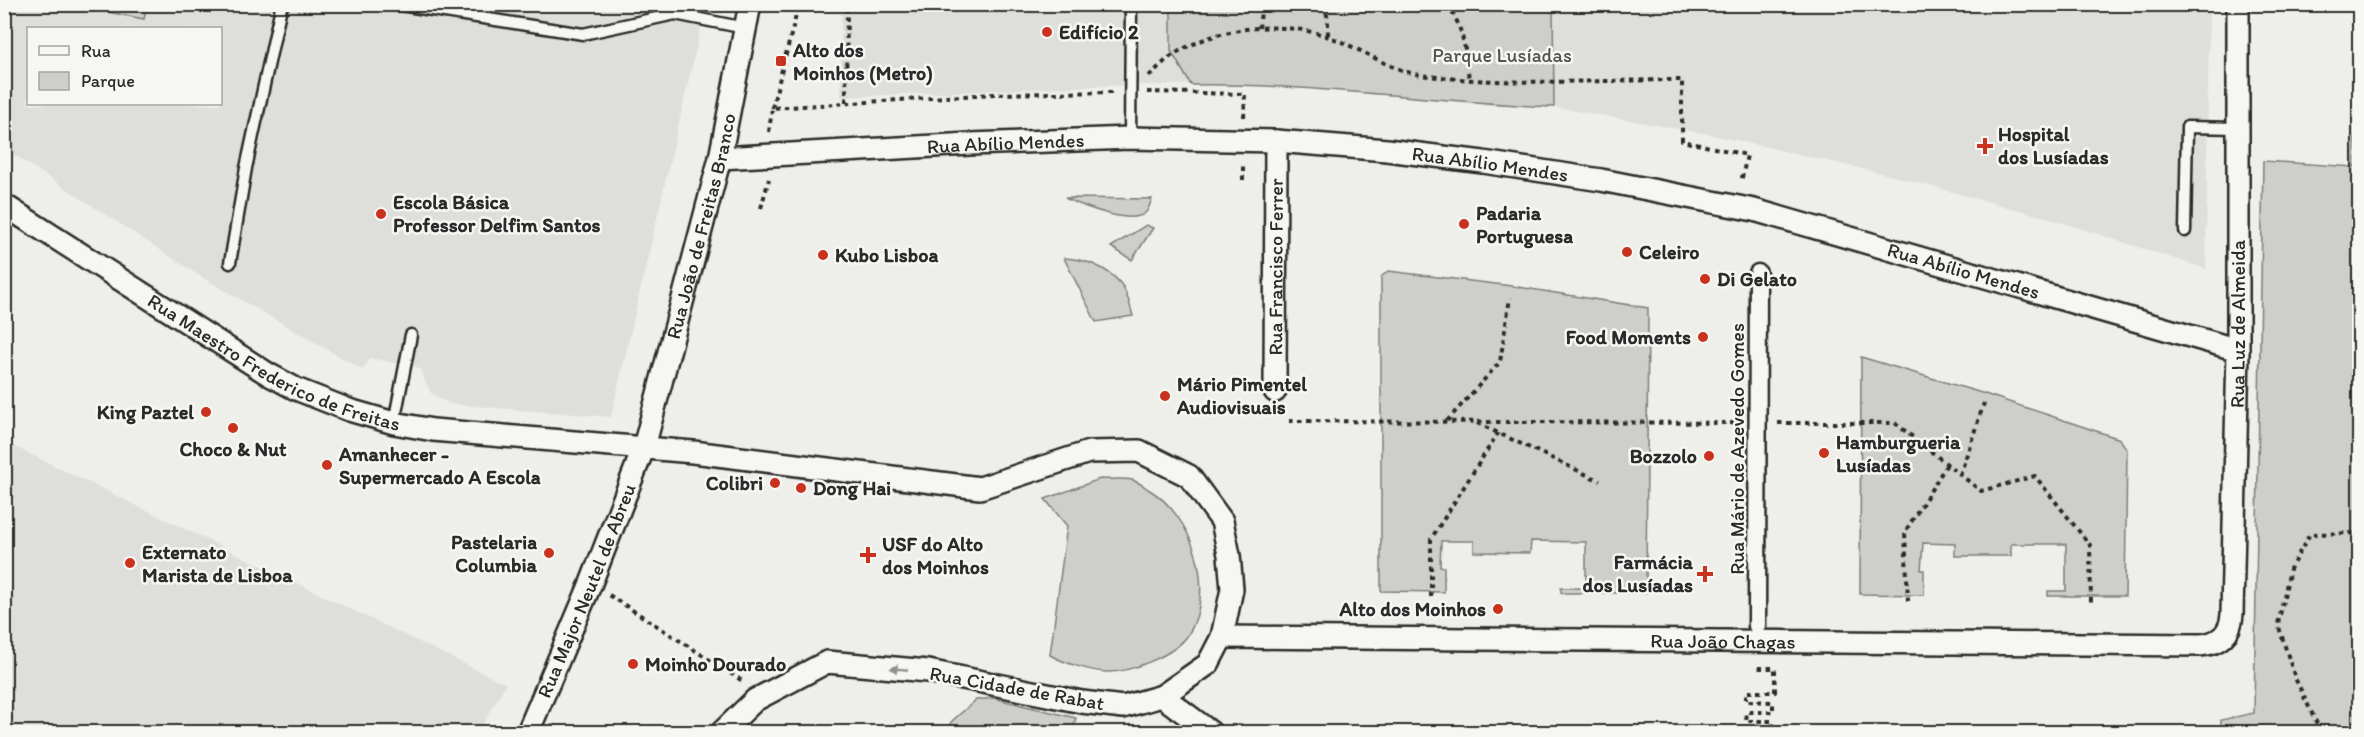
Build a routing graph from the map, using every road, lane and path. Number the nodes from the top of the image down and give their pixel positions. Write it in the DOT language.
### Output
graph roads {
  1 [pos="284,4"];
  2 [pos="394,4"];
  3 [pos="750,4"];
  4 [pos="799,4"];
  5 [pos="847,4"];
  6 [pos="1131,4"];
  7 [pos="1262,4"];
  8 [pos="1324,4"];
  9 [pos="1447,4"];
  10 [pos="2238,4"];
  11 [pos="745,28"];
  12 [pos="1259,28"];
  13 [pos="1328,37"];
  14 [pos="1469,80"];
  15 [pos="1130,92"];
  16 [pos="846,102"];
  17 [pos="772,108"];
  18 [pos="2238,128"];
  19 [pos="1130,138"];
  20 [pos="1244,139"];
  21 [pos="1276,141"];
  22 [pos="769,156"];
  23 [pos="720,158"];
  24 [pos="1243,180"];
  25 [pos="1741,182"];
  26 [pos="4,205"];
  27 [pos="761,208"];
  28 [pos="2185,231"];
  29 [pos="230,263"];
  30 [pos="1758,273"];
  31 [pos="1510,298"];
  32 [pos="411,335"];
  33 [pos="2238,350"];
  34 [pos="1275,391"];
  35 [pos="1984,404"];
  36 [pos="1288,421"];
  37 [pos="1447,421"];
  38 [pos="1474,422"];
  39 [pos="394,423"];
  40 [pos="1758,423"];
  41 [pos="1498,433"];
  42 [pos="644,447"];
  43 [pos="1947,464"];
  44 [pos="1960,475"];
  45 [pos="1600,481"];
  46 [pos="2360,533"];
  47 [pos="591,583"];
  48 [pos="1431,597"];
  49 [pos="1908,602"];
  50 [pos="2091,603"];
  51 [pos="1757,626"];
  52 [pos="1222,637"];
  53 [pos="2222,638"];
  54 [pos="1757,658"];
  55 [pos="765,695"];
  56 [pos="1162,696"];
  57 [pos="528,732"];
  58 [pos="722,732"];
  59 [pos="1210,732"];
  60 [pos="1732,732"];
  61 [pos="2321,732"];
  1 -- 29 [label="lane"];
  2 -- 11 [label="lane"];
  3 -- 11 [label="street, Rua João de Freitas Branco"];
  4 -- 17 [label="path"];
  5 -- 16 [label="path"];
  6 -- 15 [label="lane"];
  7 -- 12 [label="path"];
  8 -- 13 [label="path"];
  9 -- 14 [label="path"];
  10 -- 18 [label="street, Rua Luz de Almeida"];
  11 -- 23 [label="street, Rua João de Freitas Branco"];
  12 -- 13 [label="path"];
  12 -- 15 [label="path"];
  13 -- 14 [label="path"];
  14 -- 25 [label="path"];
  15 -- 16 [label="path"];
  15 -- 19 [label="lane"];
  15 -- 20 [label="path"];
  16 -- 17 [label="path"];
  17 -- 22 [label="path"];
  18 -- 28 [label="lane"];
  18 -- 33 [label="street, Rua Luz de Almeida"];
  19 -- 20 [label="street, Rua Abílio Mendes"];
  19 -- 22 [label="street, Rua Abílio Mendes"];
  20 -- 21 [label="street, Rua Abílio Mendes"];
  20 -- 24 [label="path"];
  21 -- 33 [label="street, Rua Abílio Mendes"];
  21 -- 34 [label="street, Rua Francisco Ferrer"];
  22 -- 23 [label="street, Rua Abílio Mendes"];
  22 -- 27 [label="path"];
  23 -- 42 [label="street, Rua João de Freitas Branco"];
  26 -- 39 [label="street, Rua Maestro Frederico de Freitas"];
  30 -- 40 [label="street, Rua Mário de Azevedo Gomes"];
  31 -- 37 [label="path"];
  32 -- 39 [label="lane"];
  33 -- 53 [label="street, Rua Luz de Almeida"];
  35 -- 44 [label="path"];
  36 -- 37 [label="path"];
  37 -- 38 [label="path"];
  38 -- 40 [label="path"];
  38 -- 41 [label="path"];
  39 -- 42 [label="street, Rua Maestro Frederico de Freitas"];
  40 -- 43 [label="path"];
  40 -- 51 [label="street, Rua Mário de Azevedo Gomes"];
  41 -- 45 [label="path"];
  41 -- 48 [label="path"];
  42 -- 47 [label="street, Rua Major Neutel de Abreu"];
  42 -- 52 [label="street, Rua Cidade de Rabat"];
  43 -- 44 [label="path"];
  43 -- 49 [label="path"];
  44 -- 50 [label="path"];
  46 -- 61 [label="path"];
  47 -- 55 [label="path"];
  47 -- 57 [label="street, Rua Major Neutel de Abreu"];
  52 -- 53 [label="street, Rua João Chagas"];
  52 -- 56 [label="street, Rua Cidade de Rabat"];
  54 -- 60 [label="path"];
  56 -- 55 [label="street, Rua Cidade de Rabat, one-way"];
  55 -- 58 [label="street, Rua Cidade de Rabat"];
  56 -- 59 [label="street"];
}
